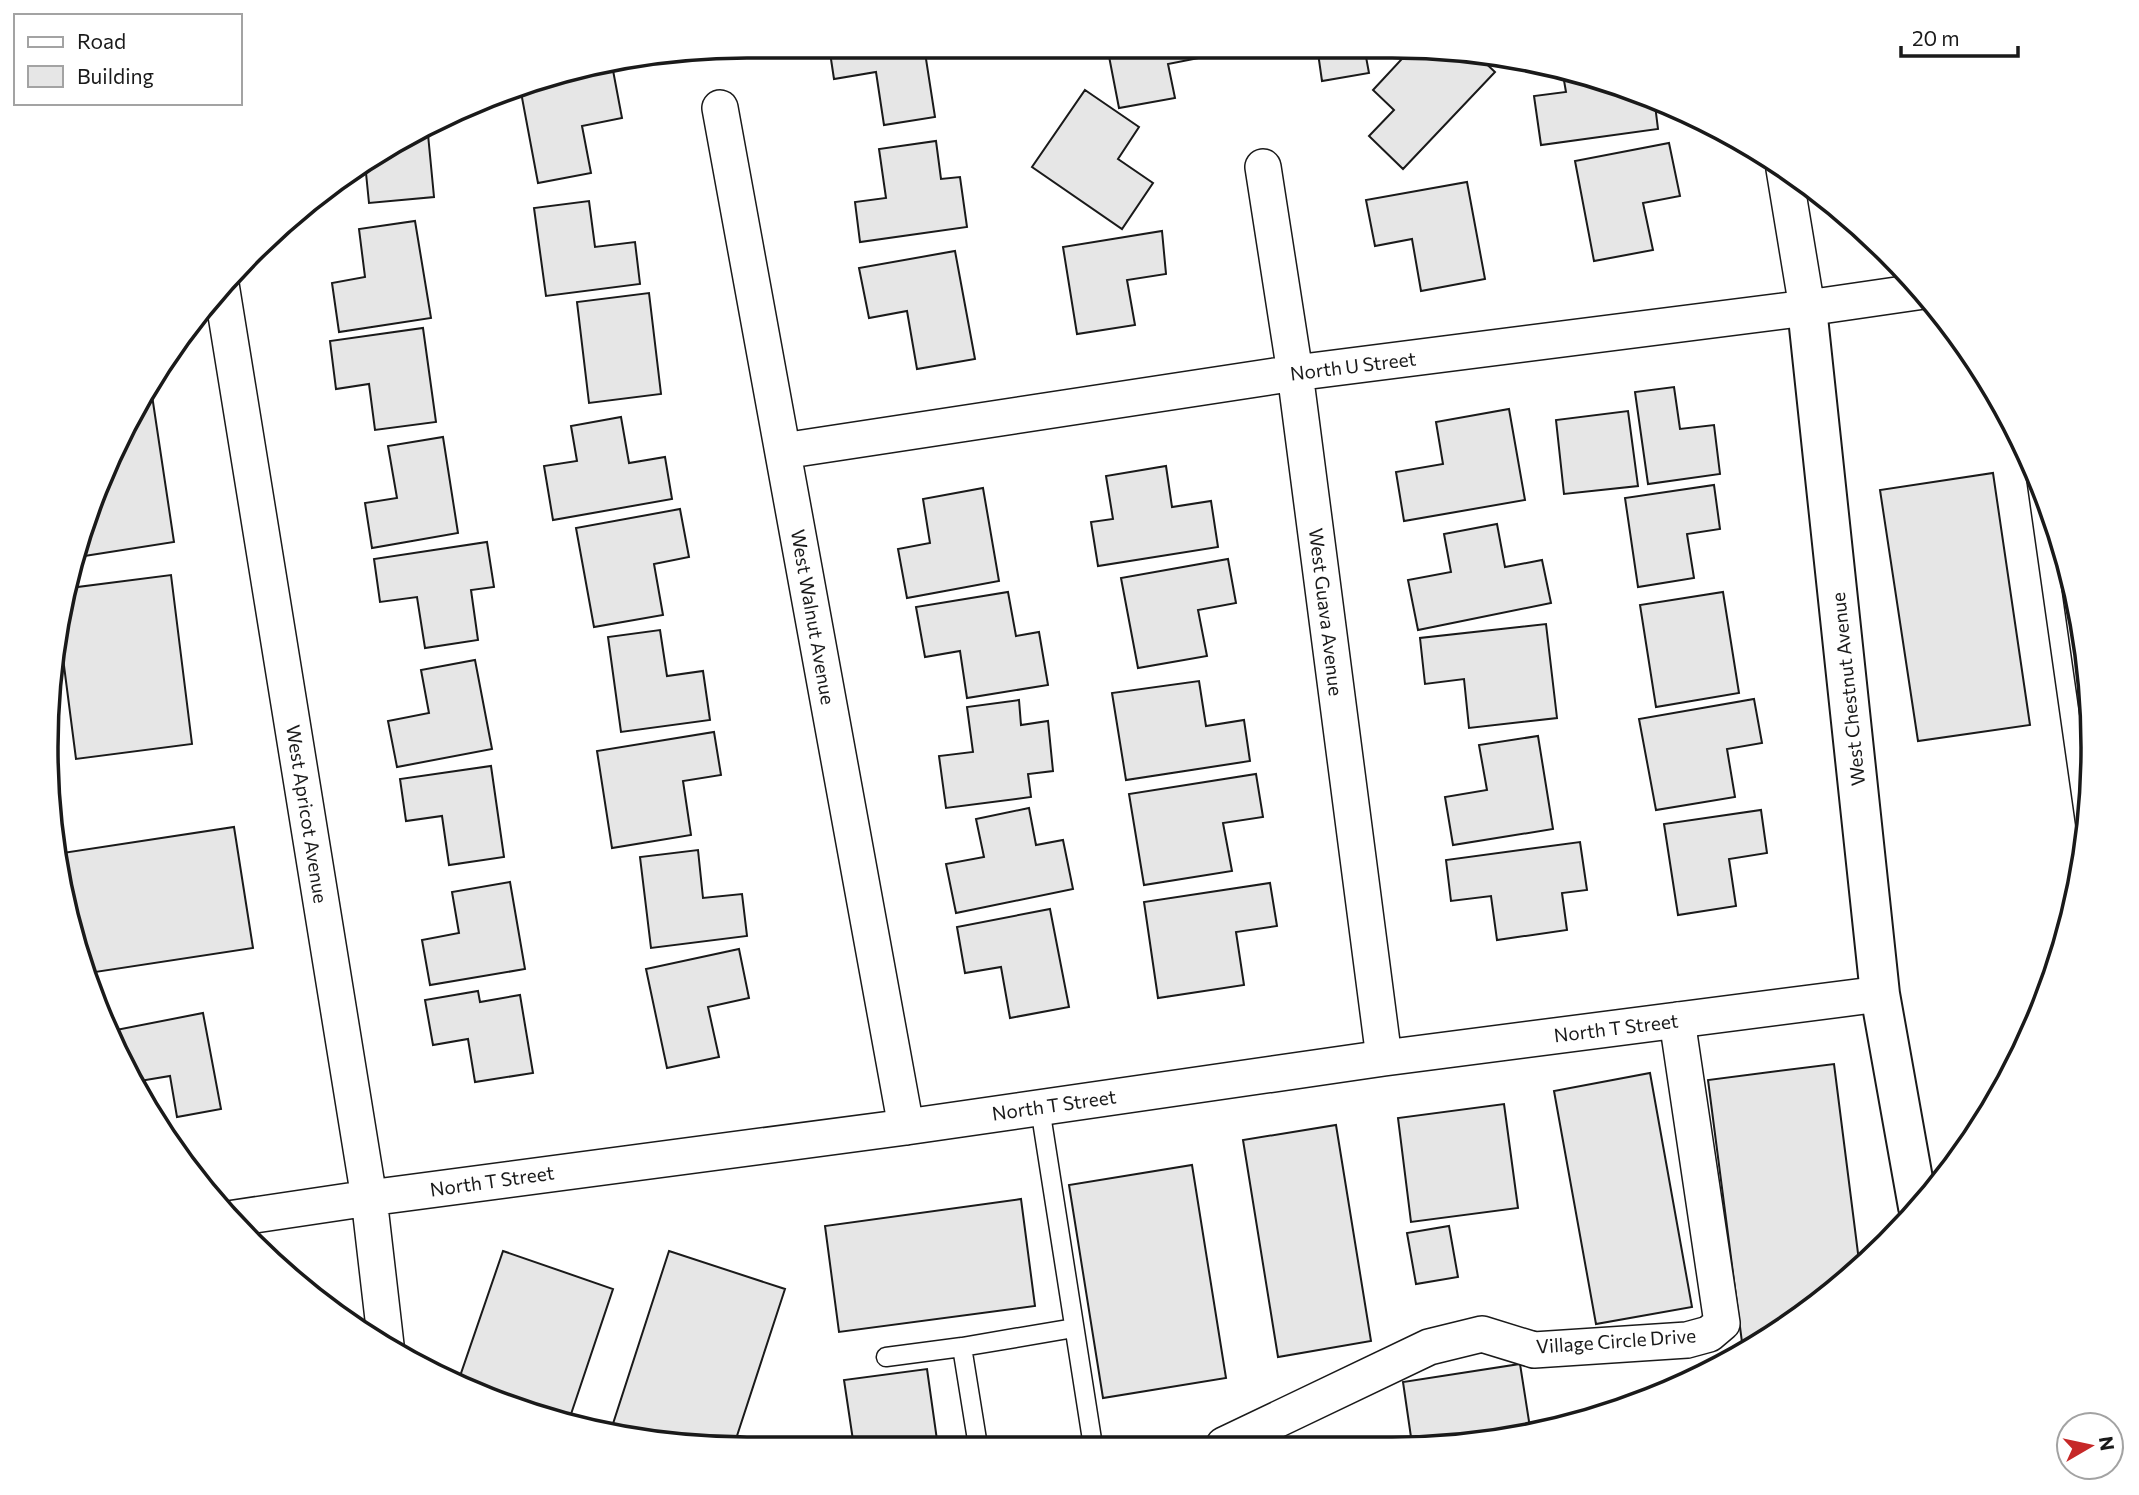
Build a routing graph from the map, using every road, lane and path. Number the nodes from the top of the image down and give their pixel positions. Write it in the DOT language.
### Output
graph roads {
  1 [pos="720,108"];
  2 [pos="1263,167"];
  3 [pos="1786,182"];
  4 [pos="1910,293"];
  5 [pos="224,300"];
  6 [pos="1807,308"];
  7 [pos="1295,373"];
  8 [pos="783,451"];
  9 [pos="2043,520"];
  10 [pos="2081,759"];
  11 [pos="1880,995"];
  12 [pos="1677,1020"];
  13 [pos="1384,1058"];
  14 [pos="1040,1108"];
  15 [pos="906,1126"];
  16 [pos="1916,1195"];
  17 [pos="369,1198"];
  18 [pos="243,1217"];
  19 [pos="1074,1328"];
  20 [pos="385,1334"];
  21 [pos="962,1347"];
  22 [pos="886,1357"];
  23 [pos="977,1437"];
  24 [pos="1092,1437"];
  25 [pos="1241,1437"];
  1 -- 8 [label="street, West Walnut Avenue"];
  2 -- 7 [label="street, West Guava Avenue"];
  3 -- 6 [label="street, West Chestnut Avenue"];
  4 -- 6 [label="street, North U Street"];
  5 -- 17 [label="street, West Apricot Avenue"];
  6 -- 7 [label="street, North U Street"];
  6 -- 11 [label="street, West Chestnut Avenue"];
  7 -- 8 [label="street, North U Street"];
  7 -- 13 [label="street, West Guava Avenue"];
  8 -- 15 [label="street, West Walnut Avenue"];
  9 -- 10 [label="lane"];
  11 -- 12 [label="street, North T Street"];
  11 -- 16 [label="street, West Chestnut Avenue"];
  12 -- 13 [label="street, North T Street"];
  12 -- 25 [label="street, Village Circle Drive"];
  13 -- 14 [label="street, North T Street"];
  14 -- 15 [label="street, North T Street"];
  14 -- 19 [label="lane"];
  15 -- 17 [label="street, North T Street"];
  17 -- 18 [label="street, North T Street"];
  17 -- 20 [label="street, West Apricot Avenue"];
  19 -- 21 [label="lane"];
  19 -- 24 [label="lane"];
  21 -- 22 [label="lane"];
  21 -- 23 [label="lane"];
}
